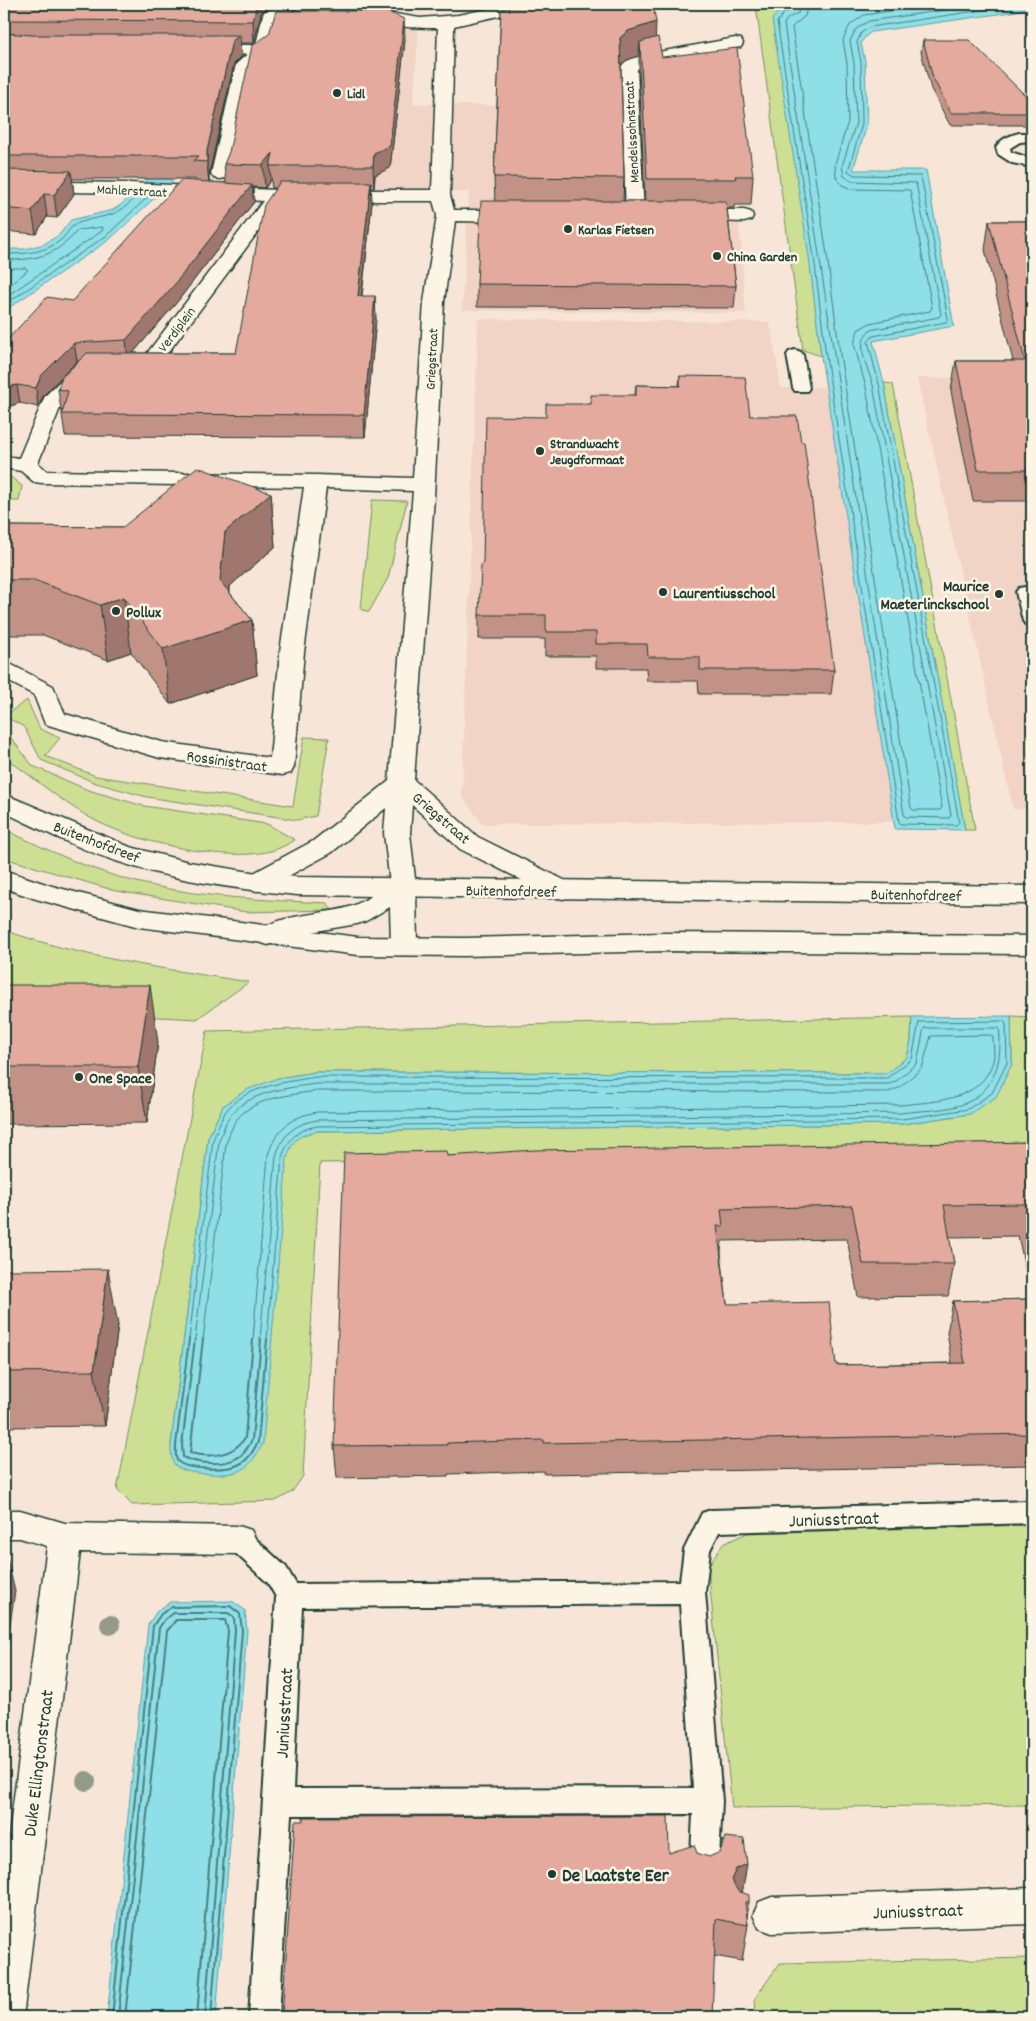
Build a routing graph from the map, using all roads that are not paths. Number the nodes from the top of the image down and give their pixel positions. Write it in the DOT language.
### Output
graph roads {
  1 [pos="292,4"];
  2 [pos="364,4"];
  3 [pos="532,4"];
  4 [pos="446,23"];
  5 [pos="735,43"];
  6 [pos="184,50"];
  7 [pos="263,50"];
  8 [pos="1032,137"];
  9 [pos="1032,162"];
  10 [pos="220,174"];
  11 [pos="4,186"];
  12 [pos="216,194"];
  13 [pos="441,195"];
  14 [pos="276,196"];
  15 [pos="446,215"];
  16 [pos="535,216"];
  17 [pos="615,216"];
  18 [pos="635,216"];
  19 [pos="655,216"];
  20 [pos="675,216"];
  21 [pos="744,216"];
  22 [pos="795,355"];
  23 [pos="801,388"];
  24 [pos="4,462"];
  25 [pos="27,464"];
  26 [pos="316,481"];
  27 [pos="424,485"];
  28 [pos="1025,592"];
  29 [pos="1032,621"];
  30 [pos="4,670"];
  31 [pos="402,783"];
  32 [pos="4,802"];
  33 [pos="4,878"];
  34 [pos="257,882"];
  35 [pos="403,888"];
  36 [pos="563,890"];
  37 [pos="1032,895"];
  38 [pos="268,936"];
  39 [pos="1032,945"];
  40 [pos="404,946"];
  41 [pos="1032,1512"];
  42 [pos="4,1524"];
  43 [pos="65,1537"];
  44 [pos="239,1540"];
  45 [pos="692,1592"];
  46 [pos="289,1596"];
  47 [pos="708,1801"];
  48 [pos="278,1802"];
  49 [pos="704,1878"];
  50 [pos="1032,1906"];
  51 [pos="757,1915"];
  52 [pos="4,2017"];
  53 [pos="264,2017"];
  1 -- 7 [label="street"];
  2 -- 4 [label="street"];
  3 -- 4 [label="street"];
  4 -- 13 [label="street, Griegstraat"];
  5 -- 18 [label="street, Mendelssohnstraat"];
  6 -- 7 [label="street"];
  7 -- 10 [label="street"];
  8 -- 9 [label="lane"];
  10 -- 12 [label="lane"];
  11 -- 12 [label="street, Mahlerstraat"];
  12 -- 14 [label="street, Mahlerstraat"];
  13 -- 14 [label="street, Mahlerstraat"];
  13 -- 15 [label="street, Griegstraat"];
  14 -- 25 [label="street, Verdiplein"];
  15 -- 16 [label="street"];
  15 -- 27 [label="street, Griegstraat"];
  17 -- 18 [label="street"];
  18 -- 19 [label="street"];
  20 -- 21 [label="street"];
  22 -- 23 [label="lane"];
  24 -- 25 [label="street"];
  25 -- 26 [label="street"];
  26 -- 27 [label="street"];
  26 -- 30 [label="street, Rossinistraat"];
  27 -- 31 [label="street, Griegstraat"];
  28 -- 29 [label="lane"];
  31 -- 34 [label="street, Griegstraat"];
  31 -- 35 [label="street, Griegstraat"];
  31 -- 36 [label="street, Griegstraat"];
  32 -- 34 [label="street, Buitenhofdreef"];
  33 -- 38 [label="street"];
  34 -- 35 [label="street, Buitenhofdreef"];
  35 -- 36 [label="street, Buitenhofdreef"];
  35 -- 38 [label="street"];
  35 -- 40 [label="street, Griegstraat"];
  36 -- 37 [label="street, Buitenhofdreef"];
  38 -- 40 [label="street"];
  39 -- 40 [label="street"];
  41 -- 45 [label="lane, Juniusstraat"];
  42 -- 43 [label="street"];
  43 -- 44 [label="street"];
  43 -- 52 [label="street, Duke Ellingtonstraat"];
  44 -- 46 [label="lane"];
  45 -- 46 [label="lane"];
  45 -- 47 [label="lane, Juniusstraat"];
  46 -- 48 [label="lane, Juniusstraat"];
  47 -- 48 [label="lane"];
  47 -- 49 [label="lane, Juniusstraat"];
  48 -- 53 [label="lane, Juniusstraat"];
  50 -- 51 [label="street, Juniusstraat"];
}
